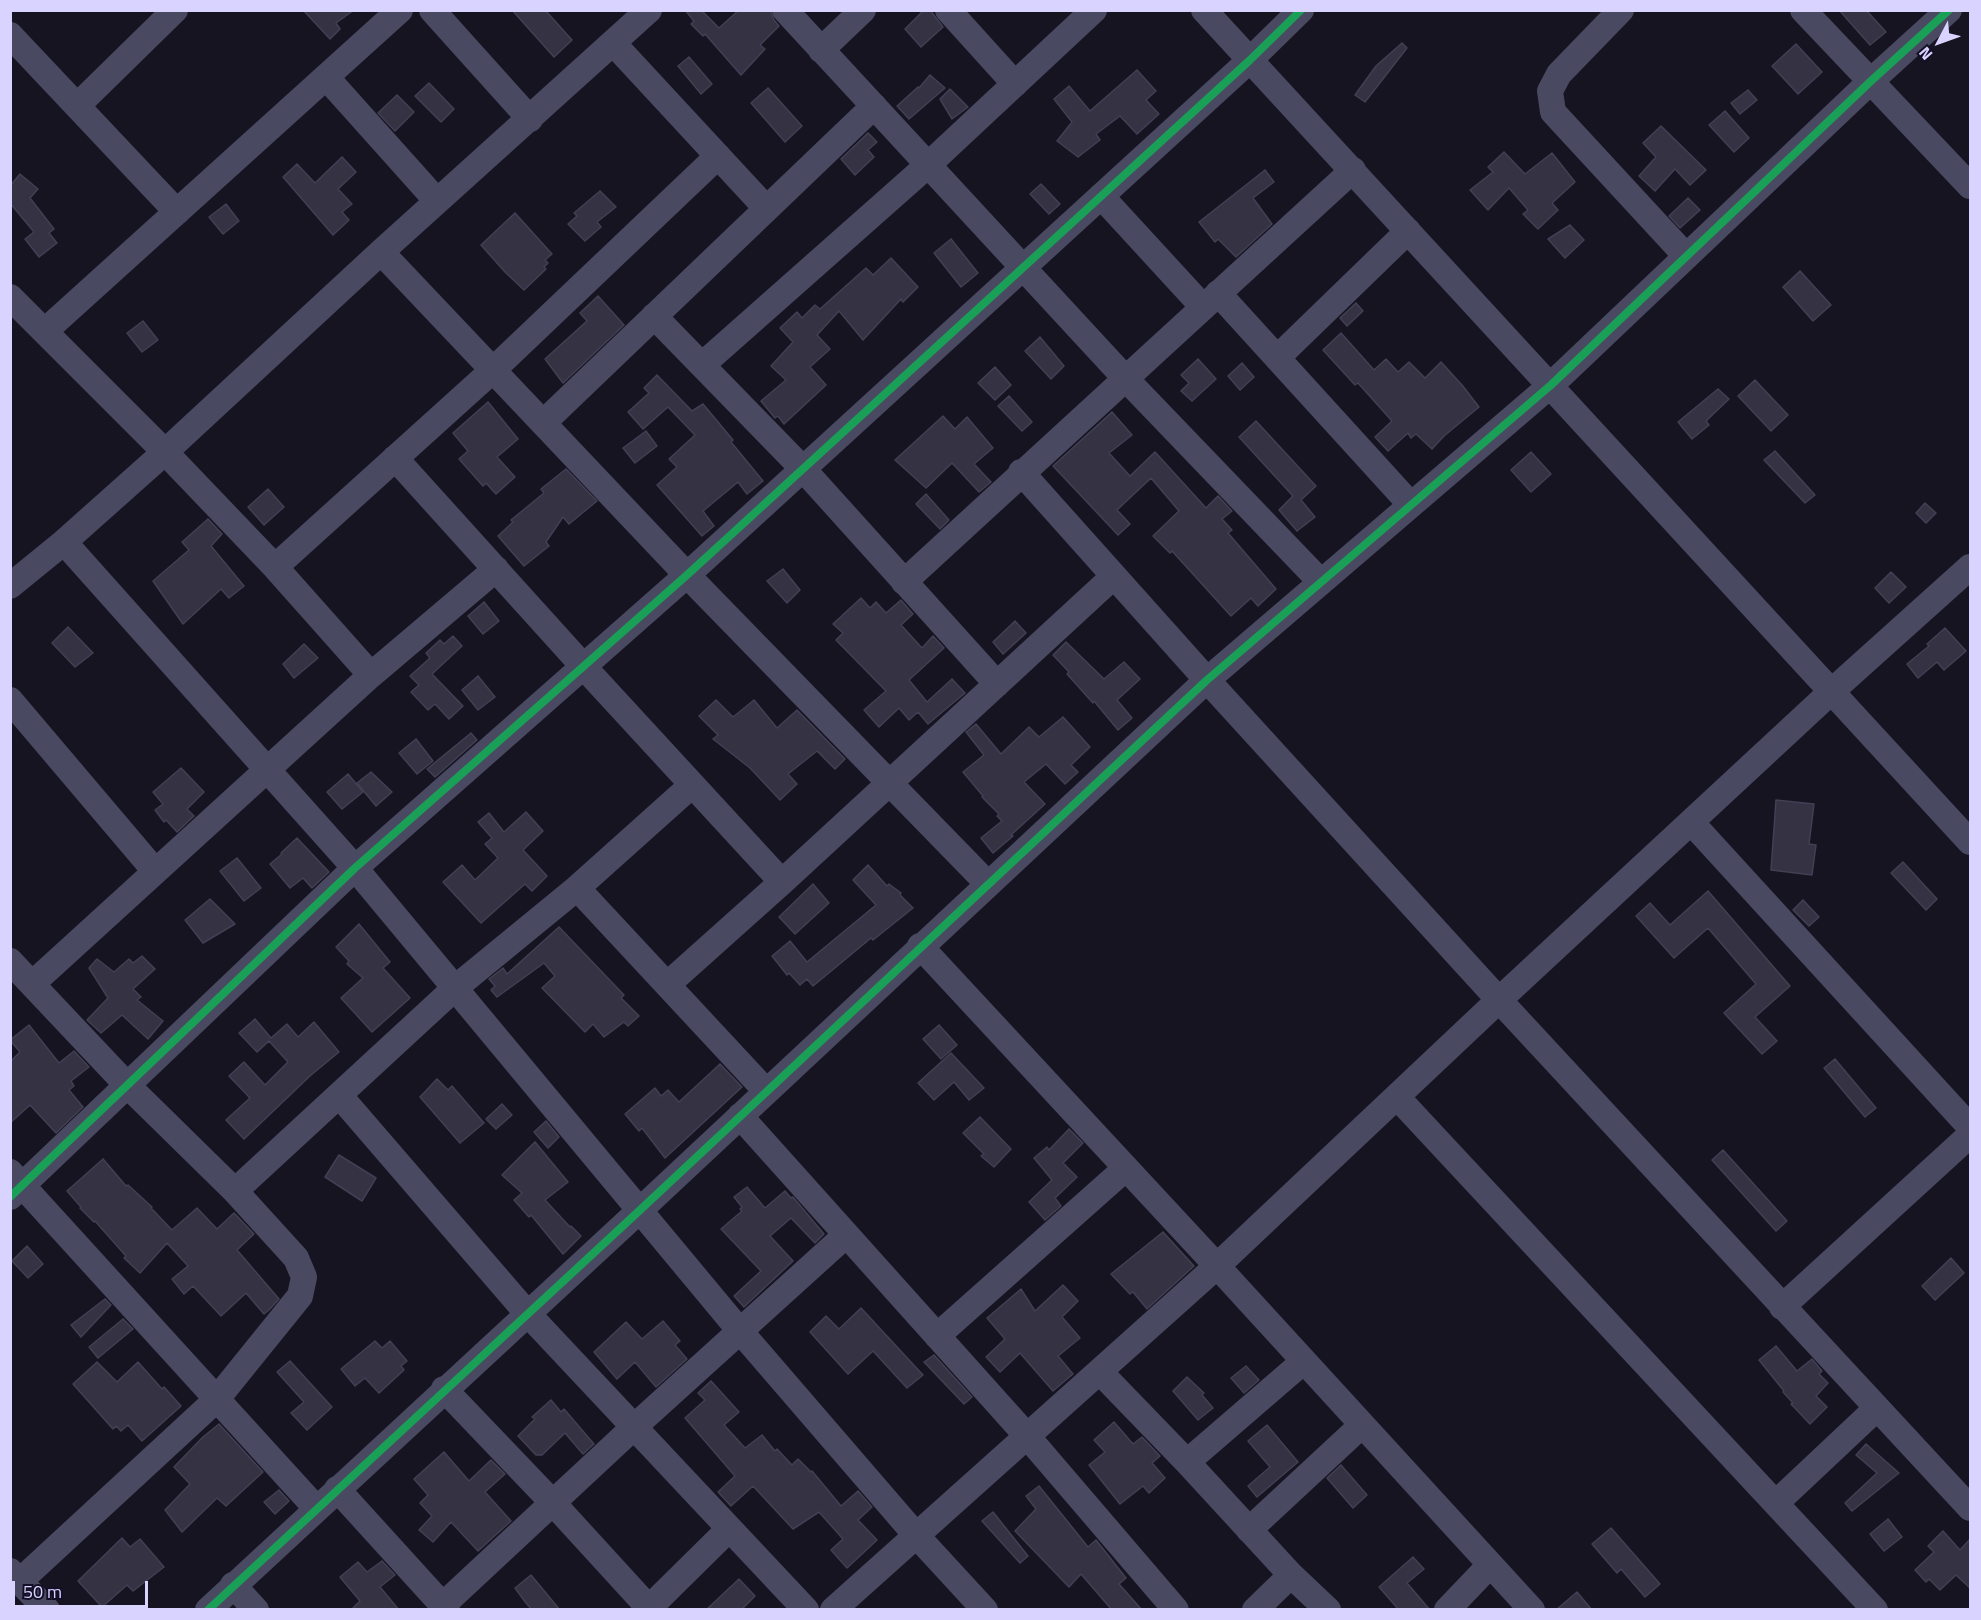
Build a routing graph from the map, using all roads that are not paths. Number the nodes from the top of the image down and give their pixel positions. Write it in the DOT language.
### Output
graph roads {
  1 [pos="175,10"];
  2 [pos="400,10"];
  3 [pos="432,10"];
  4 [pos="785,10"];
  5 [pos="863,10"];
  6 [pos="948,10"];
  7 [pos="1094,10"];
  8 [pos="1204,10"];
  9 [pos="1301,10"];
  10 [pos="1621,10"];
  11 [pos="1803,10"];
  12 [pos="1949,10"];
  13 [pos="647,11"];
  14 [pos="10,35"];
  15 [pos="614,44"];
  16 [pos="821,50"];
  17 [pos="1250,60"];
  18 [pos="326,77"];
  19 [pos="1871,81"];
  20 [pos="1015,84"];
  21 [pos="77,106"];
  22 [pos="874,106"];
  23 [pos="530,119"];
  24 [pos="717,156"];
  25 [pos="928,165"];
  26 [pos="1353,171"];
  27 [pos="1971,186"];
  28 [pos="1101,196"];
  29 [pos="438,201"];
  30 [pos="766,208"];
  31 [pos="177,212"];
  32 [pos="1408,231"];
  33 [pos="381,252"];
  34 [pos="1686,256"];
  35 [pos="1023,267"];
  36 [pos="10,297"];
  37 [pos="1210,300"];
  38 [pos="654,316"];
  39 [pos="45,331"];
  40 [pos="1277,358"];
  41 [pos="702,365"];
  42 [pos="493,370"];
  43 [pos="1125,378"];
  44 [pos="1551,385"];
  45 [pos="543,423"];
  46 [pos="165,452"];
  47 [pos="396,458"];
  48 [pos="803,469"];
  49 [pos="1021,472"];
  50 [pos="1411,505"];
  51 [pos="64,542"];
  52 [pos="275,567"];
  53 [pos="1971,567"];
  54 [pos="496,570"];
  55 [pos="687,574"];
  56 [pos="1114,576"];
  57 [pos="904,582"];
  58 [pos="1322,582"];
  59 [pos="10,586"];
  60 [pos="583,666"];
  61 [pos="371,675"];
  62 [pos="1207,680"];
  63 [pos="998,684"];
  64 [pos="1832,691"];
  65 [pos="10,699"];
  66 [pos="267,769"];
  67 [pos="890,783"];
  68 [pos="692,785"];
  69 [pos="1691,822"];
  70 [pos="1971,842"];
  71 [pos="355,868"];
  72 [pos="155,871"];
  73 [pos="782,882"];
  74 [pos="988,884"];
  75 [pos="577,888"];
  76 [pos="920,946"];
  77 [pos="10,962"];
  78 [pos="32,984"];
  79 [pos="668,984"];
  80 [pos="455,988"];
  81 [pos="1499,1000"];
  82 [pos="127,1085"];
  83 [pos="766,1091"];
  84 [pos="339,1095"];
  85 [pos="1397,1097"];
  86 [pos="740,1116"];
  87 [pos="1971,1127"];
  88 [pos="1971,1135"];
  89 [pos="1126,1168"];
  90 [pos="15,1185"];
  91 [pos="235,1191"];
  92 [pos="639,1211"];
  93 [pos="846,1235"];
  94 [pos="1217,1266"];
  95 [pos="1782,1307"];
  96 [pos="527,1313"];
  97 [pos="740,1331"];
  98 [pos="937,1336"];
  99 [pos="1304,1361"];
  100 [pos="1100,1372"];
  101 [pos="444,1389"];
  102 [pos="216,1400"];
  103 [pos="1877,1408"];
  104 [pos="1362,1425"];
  105 [pos="634,1427"];
  106 [pos="1027,1436"];
  107 [pos="1187,1462"];
  108 [pos="336,1489"];
  109 [pos="553,1503"];
  110 [pos="1776,1503"];
  111 [pos="316,1508"];
  112 [pos="1971,1508"];
  113 [pos="729,1529"];
  114 [pos="1249,1530"];
  115 [pos="915,1534"];
  116 [pos="1491,1565"];
  117 [pos="1291,1575"];
  118 [pos="16,1576"];
  119 [pos="233,1586"];
  120 [pos="445,1607"];
  121 [pos="1871,1608"];
  122 [pos="648,1609"];
  123 [pos="47,1610"];
  124 [pos="208,1610"];
  125 [pos="256,1610"];
  126 [pos="806,1610"];
  127 [pos="832,1610"];
  128 [pos="985,1610"];
  129 [pos="1176,1610"];
  130 [pos="1255,1610"];
  131 [pos="1328,1610"];
  132 [pos="1447,1610"];
  133 [pos="1532,1610"];
  1 -- 21 [label="street"];
  2 -- 18 [label="street"];
  3 -- 23 [label="street"];
  4 -- 16 [label="street"];
  5 -- 16 [label="street"];
  6 -- 20 [label="street"];
  7 -- 20 [label="street"];
  8 -- 17 [label="street"];
  9 -- 17 [label="street"];
  10 -- 34 [label="street"];
  11 -- 19 [label="street"];
  12 -- 19 [label="street"];
  13 -- 15 [label="street"];
  14 -- 21 [label="street"];
  15 -- 23 [label="street"];
  15 -- 24 [label="street"];
  16 -- 22 [label="street"];
  17 -- 26 [label="street"];
  17 -- 28 [label="street"];
  18 -- 29 [label="street"];
  18 -- 31 [label="street"];
  19 -- 27 [label="street"];
  19 -- 34 [label="street"];
  20 -- 25 [label="street"];
  21 -- 31 [label="street"];
  22 -- 25 [label="street"];
  22 -- 30 [label="street"];
  23 -- 29 [label="street"];
  24 -- 30 [label="street"];
  24 -- 42 [label="street"];
  25 -- 35 [label="street"];
  25 -- 41 [label="street"];
  26 -- 32 [label="street"];
  26 -- 37 [label="street"];
  28 -- 35 [label="street"];
  28 -- 37 [label="street"];
  29 -- 33 [label="street"];
  30 -- 38 [label="street"];
  31 -- 39 [label="street"];
  32 -- 40 [label="street"];
  32 -- 44 [label="street"];
  33 -- 42 [label="street"];
  33 -- 46 [label="street"];
  34 -- 44 [label="street"];
  35 -- 43 [label="street"];
  35 -- 48 [label="street"];
  36 -- 39 [label="street"];
  37 -- 40 [label="street"];
  37 -- 43 [label="street"];
  38 -- 41 [label="street"];
  38 -- 45 [label="street"];
  39 -- 46 [label="street"];
  40 -- 50 [label="street"];
  41 -- 48 [label="street"];
  42 -- 45 [label="street"];
  42 -- 47 [label="street"];
  43 -- 49 [label="street"];
  43 -- 58 [label="street"];
  44 -- 50 [label="street"];
  44 -- 64 [label="street"];
  45 -- 55 [label="street"];
  46 -- 51 [label="street"];
  46 -- 52 [label="street"];
  47 -- 52 [label="street"];
  47 -- 54 [label="street"];
  48 -- 55 [label="street"];
  48 -- 57 [label="street"];
  49 -- 56 [label="street"];
  49 -- 57 [label="street"];
  50 -- 58 [label="street"];
  51 -- 59 [label="street"];
  51 -- 66 [label="street"];
  52 -- 61 [label="street"];
  53 -- 64 [label="street"];
  54 -- 60 [label="street"];
  54 -- 61 [label="street"];
  55 -- 60 [label="street"];
  55 -- 67 [label="street"];
  56 -- 62 [label="street"];
  56 -- 63 [label="street"];
  57 -- 63 [label="street"];
  58 -- 62 [label="street"];
  60 -- 68 [label="street"];
  60 -- 71 [label="street"];
  61 -- 66 [label="street"];
  62 -- 74 [label="street"];
  62 -- 81 [label="street"];
  63 -- 67 [label="street"];
  64 -- 69 [label="street"];
  64 -- 70 [label="street"];
  65 -- 72 [label="street"];
  66 -- 71 [label="street"];
  66 -- 72 [label="street"];
  67 -- 73 [label="street"];
  67 -- 74 [label="street"];
  68 -- 73 [label="street"];
  68 -- 75 [label="street"];
  69 -- 81 [label="street"];
  69 -- 87 [label="street"];
  71 -- 80 [label="street"];
  71 -- 82 [label="street"];
  72 -- 78 [label="street"];
  73 -- 79 [label="street"];
  74 -- 76 [label="street"];
  75 -- 79 [label="street"];
  75 -- 80 [label="street"];
  76 -- 83 [label="street"];
  76 -- 89 [label="street"];
  77 -- 78 [label="street"];
  78 -- 82 [label="street"];
  79 -- 83 [label="street"];
  80 -- 84 [label="street"];
  80 -- 92 [label="street"];
  81 -- 85 [label="street"];
  81 -- 95 [label="street"];
  82 -- 90 [label="street"];
  82 -- 91 [label="street"];
  83 -- 86 [label="street"];
  84 -- 91 [label="street"];
  84 -- 96 [label="street"];
  85 -- 94 [label="street"];
  85 -- 110 [label="street"];
  86 -- 92 [label="street"];
  86 -- 93 [label="street"];
  88 -- 95 [label="street"];
  89 -- 94 [label="street"];
  89 -- 98 [label="street"];
  90 -- 102 [label="street"];
  91 -- 102 [label="street"];
  92 -- 96 [label="street"];
  92 -- 97 [label="street"];
  93 -- 97 [label="street"];
  93 -- 98 [label="street"];
  94 -- 99 [label="street"];
  94 -- 100 [label="street"];
  95 -- 103 [label="street"];
  96 -- 101 [label="street"];
  96 -- 105 [label="street"];
  97 -- 105 [label="street"];
  97 -- 115 [label="street"];
  98 -- 106 [label="street"];
  99 -- 104 [label="street"];
  99 -- 107 [label="street"];
  100 -- 106 [label="street"];
  100 -- 107 [label="street"];
  101 -- 108 [label="street"];
  101 -- 109 [label="street"];
  102 -- 111 [label="street"];
  102 -- 118 [label="street"];
  103 -- 110 [label="street"];
  103 -- 112 [label="street"];
  104 -- 114 [label="street"];
  104 -- 116 [label="street"];
  105 -- 109 [label="street"];
  105 -- 113 [label="street"];
  106 -- 115 [label="street"];
  106 -- 129 [label="street"];
  107 -- 114 [label="street"];
  108 -- 111 [label="street"];
  108 -- 120 [label="street"];
  109 -- 120 [label="street"];
  109 -- 122 [label="street"];
  110 -- 121 [label="street"];
  111 -- 119 [label="street"];
  113 -- 122 [label="street"];
  113 -- 126 [label="street"];
  114 -- 117 [label="street"];
  115 -- 127 [label="street"];
  115 -- 128 [label="street"];
  116 -- 132 [label="street"];
  116 -- 133 [label="street"];
  117 -- 130 [label="street"];
  117 -- 131 [label="street"];
  118 -- 123 [label="street"];
  119 -- 124 [label="street"];
  119 -- 125 [label="street"];
}
